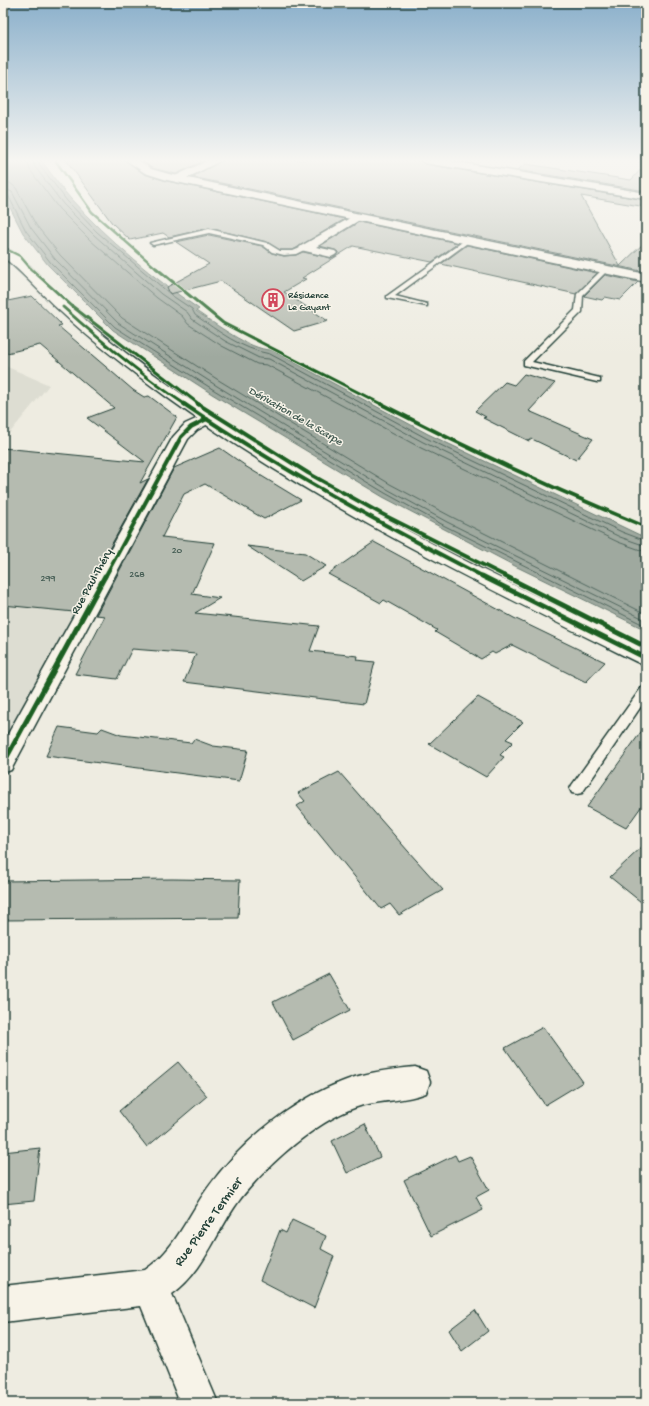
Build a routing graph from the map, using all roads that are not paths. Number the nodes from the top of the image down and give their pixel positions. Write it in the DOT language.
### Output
graph roads {
  1 [pos="343,226"];
  2 [pos="398,226"];
  3 [pos="467,240"];
  4 [pos="3,241"];
  5 [pos="152,243"];
  6 [pos="305,248"];
  7 [pos="331,253"];
  8 [pos="9,255"];
  9 [pos="605,270"];
  10 [pos="646,278"];
  11 [pos="425,305"];
  12 [pos="597,380"];
  13 [pos="207,419"];
  14 [pos="646,658"];
  15 [pos="646,690"];
  16 [pos="3,764"];
  17 [pos="577,789"];
  18 [pos="414,1082"];
  19 [pos="150,1287"];
  20 [pos="3,1304"];
  21 [pos="199,1403"];
  1 -- 6 [label="street"];
  2 -- 3 [label="street"];
  3 -- 9 [label="street"];
  3 -- 11 [label="lane"];
  4 -- 8 [label="street"];
  5 -- 6 [label="lane"];
  6 -- 7 [label="street"];
  8 -- 13 [label="street"];
  9 -- 10 [label="street"];
  9 -- 12 [label="lane"];
  13 -- 14 [label="street"];
  13 -- 16 [label="street, Rue Paul Théry"];
  15 -- 17 [label="lane"];
  18 -- 19 [label="street, Rue Pierre Termier"];
  19 -- 20 [label="street, Rue Pierre Termier"];
  19 -- 21 [label="street"];
}
